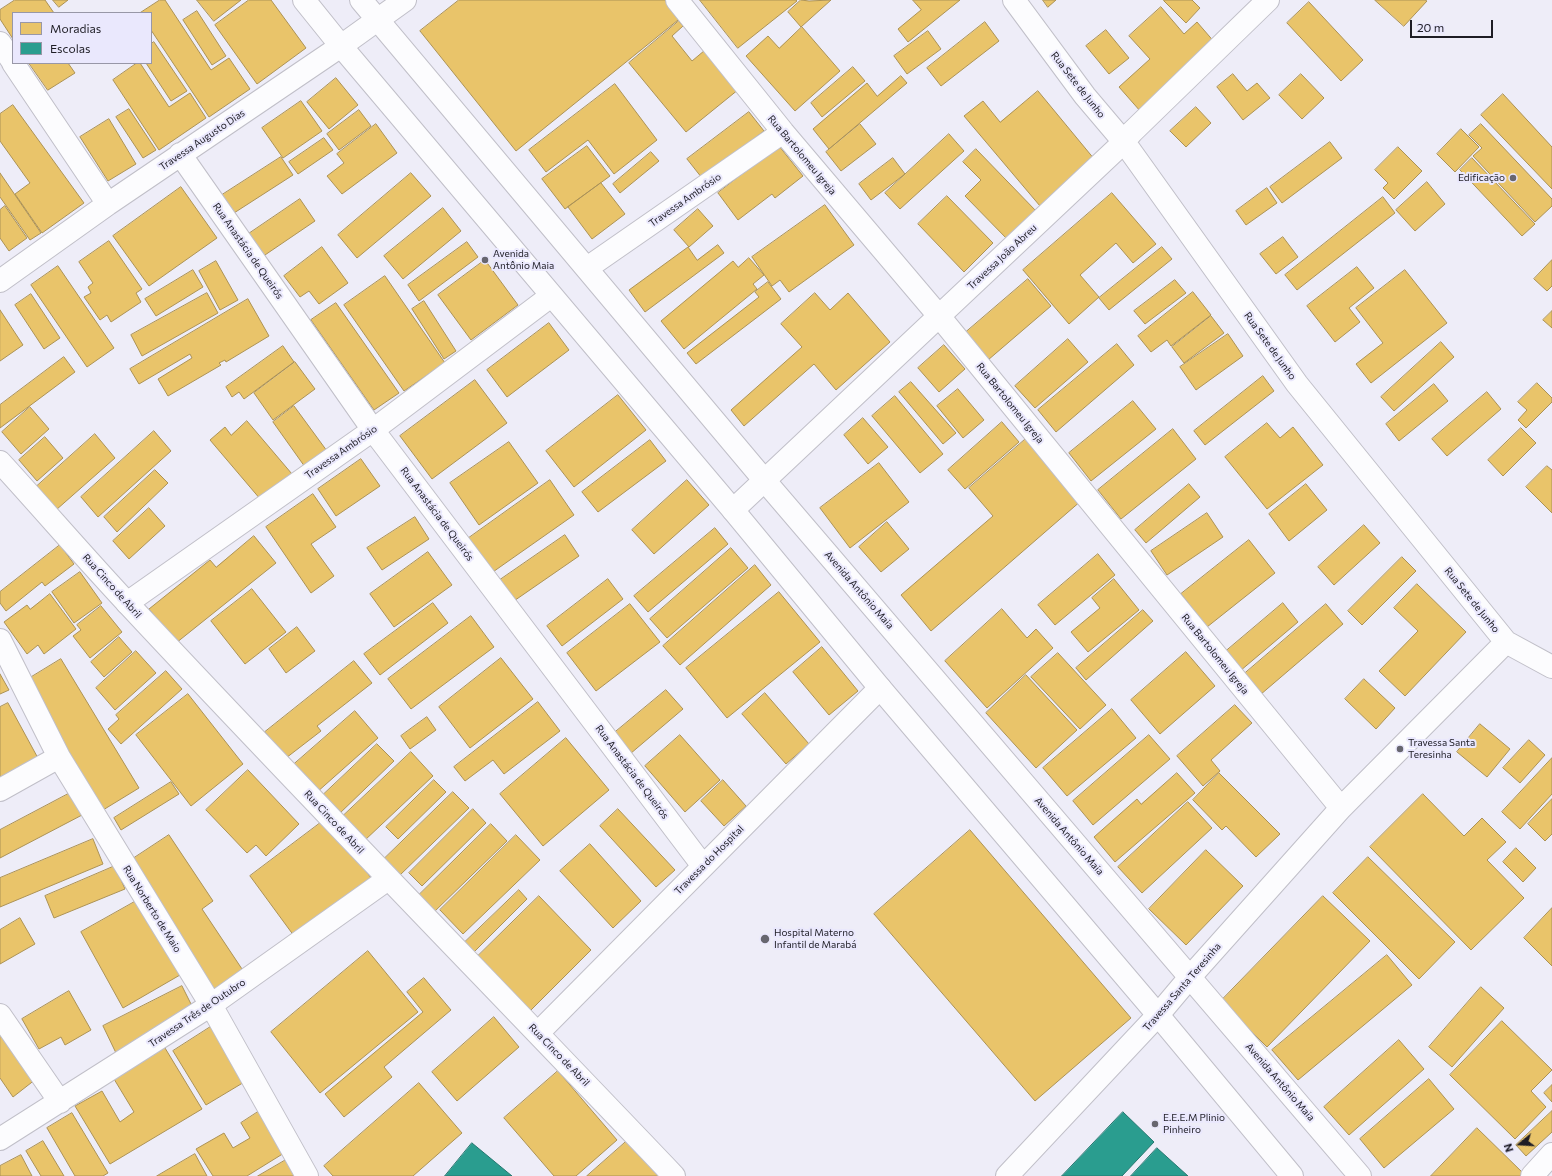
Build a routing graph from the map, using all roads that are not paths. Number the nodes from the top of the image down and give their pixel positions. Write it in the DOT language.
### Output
graph roads {
  1 [pos="304,0"];
  2 [pos="361,0"];
  3 [pos="405,0"];
  4 [pos="677,0"];
  5 [pos="1014,0"];
  6 [pos="1268,0"];
  7 [pos="378,20"];
  8 [pos="0,43"];
  9 [pos="341,46"];
  10 [pos="12,61"];
  11 [pos="14,64"];
  12 [pos="783,132"];
  13 [pos="1124,142"];
  14 [pos="180,154"];
  15 [pos="108,204"];
  16 [pos="587,268"];
  17 [pos="0,281"];
  18 [pos="551,296"];
  19 [pos="939,316"];
  20 [pos="373,430"];
  21 [pos="0,462"];
  22 [pos="765,481"];
  23 [pos="733,510"];
  24 [pos="127,603"];
  25 [pos="0,640"];
  26 [pos="1506,642"];
  27 [pos="1552,667"];
  28 [pos="880,688"];
  29 [pos="59,757"];
  30 [pos="0,790"];
  31 [pos="1341,808"];
  32 [pos="703,866"];
  33 [pos="388,879"];
  34 [pos="1190,977"];
  35 [pos="211,1005"];
  36 [pos="0,1015"];
  37 [pos="1158,1015"];
  38 [pos="538,1033"];
  39 [pos="60,1102"];
  40 [pos="0,1139"];
  41 [pos="1552,1154"];
  42 [pos="307,1176"];
  43 [pos="674,1176"];
  44 [pos="1007,1176"];
  45 [pos="1292,1176"];
  46 [pos="1360,1176"];
  47 [pos="1532,1176"];
  1 -- 9 [label="street"];
  2 -- 7 [label="street, Avenida Antônio Maia"];
  3 -- 7 [label="street, Travessa Augusto Dias"];
  4 -- 12 [label="street, Rua Bartolomeu Igreja"];
  5 -- 13 [label="street, Rua Sete de Junho"];
  6 -- 13 [label="street, Travessa João Abreu"];
  7 -- 9 [label="street, Travessa Augusto Dias"];
  7 -- 16 [label="street, Avenida Antônio Maia"];
  8 -- 10 [label="street"];
  9 -- 14 [label="street, Travessa Augusto Dias"];
  9 -- 18 [label="street"];
  11 -- 15 [label="street"];
  12 -- 16 [label="street, Travessa Ambrósio"];
  12 -- 19 [label="street, Rua Bartolomeu Igreja"];
  13 -- 19 [label="street, Travessa João Abreu"];
  13 -- 26 [label="street, Rua Sete de Junho"];
  14 -- 15 [label="street, Travessa Augusto Dias"];
  14 -- 20 [label="street, Rua Anastácia de Queirós"];
  15 -- 17 [label="street, Travessa Augusto Dias"];
  16 -- 22 [label="street, Avenida Antônio Maia"];
  18 -- 20 [label="street, Travessa Ambrósio"];
  18 -- 23 [label="street"];
  19 -- 22 [label="street, Travessa João Abreu"];
  19 -- 31 [label="street, Rua Bartolomeu Igreja"];
  20 -- 24 [label="street, Travessa Ambrósio"];
  20 -- 32 [label="street, Rua Anastácia de Queirós"];
  21 -- 24 [label="street, Rua Cinco de Abril"];
  22 -- 23 [label="street, Travessa João Abreu"];
  22 -- 34 [label="street, Avenida Antônio Maia"];
  23 -- 28 [label="street"];
  24 -- 33 [label="street, Rua Cinco de Abril"];
  25 -- 29 [label="street, Rua Norberto de Maio"];
  26 -- 27 [label="street, Rua Sete de Junho"];
  26 -- 31 [label="street, Travessa Santa Teresinha"];
  28 -- 32 [label="street, Travessa do Hospital"];
  28 -- 37 [label="street"];
  29 -- 30 [label="street"];
  29 -- 35 [label="street, Rua Norberto de Maio"];
  31 -- 34 [label="street, Travessa Santa Teresinha"];
  32 -- 38 [label="street, Travessa do Hospital"];
  33 -- 35 [label="street, Travessa Três de Outubro"];
  33 -- 38 [label="street, Rua Cinco de Abril"];
  34 -- 37 [label="street, Travessa Santa Teresinha"];
  34 -- 46 [label="street, Avenida Antônio Maia"];
  35 -- 39 [label="street, Travessa Três de Outubro"];
  35 -- 42 [label="street, Rua Norberto de Maio"];
  36 -- 39 [label="street"];
  37 -- 44 [label="street, Travessa Santa Teresinha"];
  37 -- 45 [label="street"];
  38 -- 43 [label="street, Rua Cinco de Abril"];
  39 -- 40 [label="street, Travessa Três de Outubro"];
  41 -- 47 [label="street"];
}
